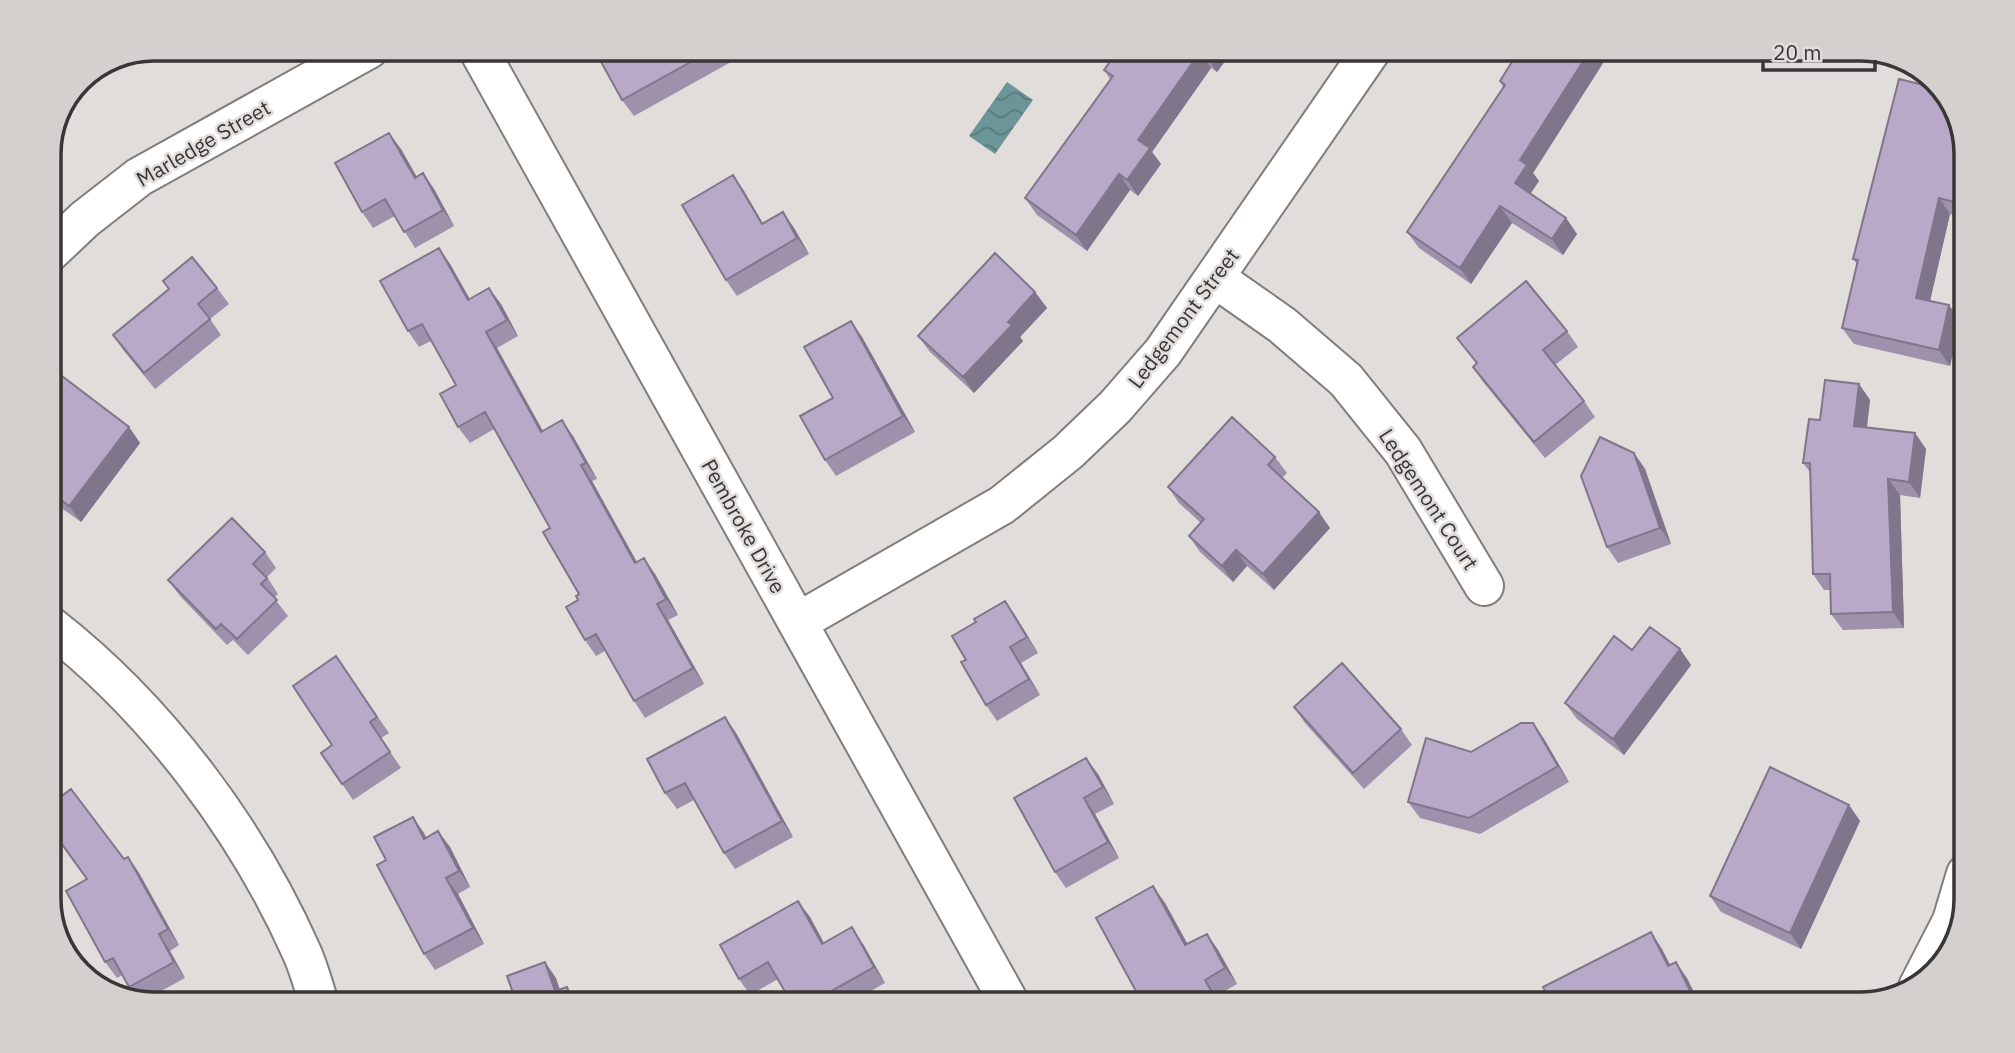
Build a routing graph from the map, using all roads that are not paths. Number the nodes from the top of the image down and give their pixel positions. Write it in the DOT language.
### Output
graph roads {
  1 [pos="347,61"];
  2 [pos="485,61"];
  3 [pos="1364,61"];
  4 [pos="61,242"];
  5 [pos="1215,278"];
  6 [pos="1484,586"];
  7 [pos="798,622"];
  8 [pos="61,634"];
  9 [pos="1951,923"];
  10 [pos="1934,955"];
  11 [pos="315,992"];
  12 [pos="1003,992"];
  1 -- 4 [label="street, Marledge Street"];
  2 -- 7 [label="street, Pembroke Drive"];
  3 -- 5 [label="street, Ledgemont Street"];
  5 -- 6 [label="street, Ledgemont Court"];
  5 -- 7 [label="street, Ledgemont Street"];
  7 -- 12 [label="street, Pembroke Drive"];
  8 -- 11 [label="street"];
  9 -- 10 [label="street"];
}
